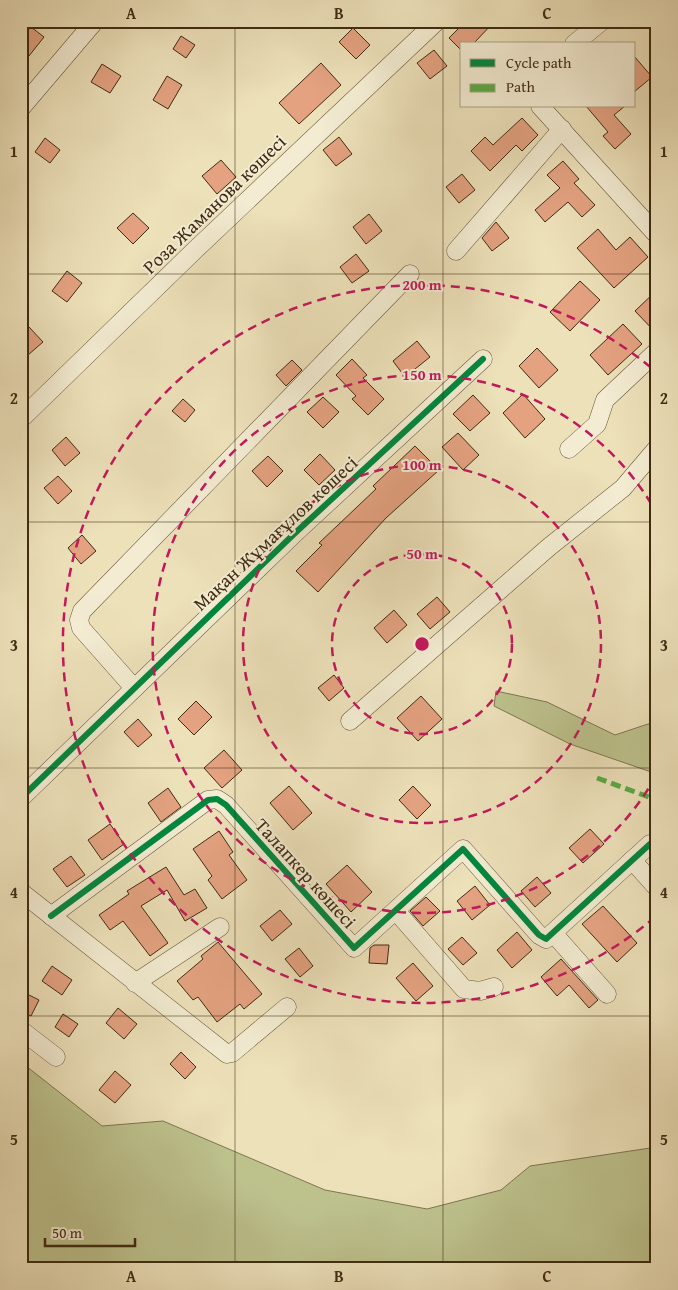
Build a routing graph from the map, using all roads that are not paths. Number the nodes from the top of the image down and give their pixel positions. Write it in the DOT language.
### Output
graph roads {
  1 [pos="95,21"];
  2 [pos="437,21"];
  3 [pos="602,21"];
  4 [pos="576,42"];
  5 [pos="21,108"];
  6 [pos="542,108"];
  7 [pos="562,129"];
  8 [pos="657,235"];
  9 [pos="456,251"];
  10 [pos="410,274"];
  11 [pos="657,351"];
  12 [pos="483,359"];
  13 [pos="21,419"];
  14 [pos="657,448"];
  15 [pos="569,449"];
  16 [pos="134,688"];
  17 [pos="350,722"];
  18 [pos="21,798"];
  19 [pos="650,844"];
  20 [pos="632,860"];
  21 [pos="657,888"];
  22 [pos="21,892"];
  23 [pos="396,910"];
  24 [pos="51,916"];
  25 [pos="220,927"];
  26 [pos="553,933"];
  27 [pos="135,983"];
  28 [pos="494,987"];
  29 [pos="607,994"];
  30 [pos="286,1007"];
  31 [pos="21,1030"];
  32 [pos="56,1057"];
  1 -- 5 [label="street"];
  2 -- 13 [label="street, Роза Жаманова көшесі"];
  3 -- 4 [label="street"];
  6 -- 7 [label="street"];
  7 -- 8 [label="street"];
  7 -- 9 [label="street"];
  10 -- 16 [label="street"];
  11 -- 15 [label="street"];
  12 -- 16 [label="street, Мақан Жұмағұлов көшесі"];
  14 -- 17 [label="street"];
  16 -- 18 [label="street, Мақан Жұмағұлов көшесі"];
  19 -- 20 [label="street"];
  20 -- 21 [label="street"];
  20 -- 26 [label="street"];
  22 -- 24 [label="street"];
  23 -- 24 [label="street, Талапкер көшесі"];
  23 -- 26 [label="street, Талапкер көшесі"];
  23 -- 28 [label="street"];
  24 -- 27 [label="street"];
  25 -- 27 [label="street"];
  26 -- 29 [label="street"];
  27 -- 30 [label="street"];
  31 -- 32 [label="street"];
}
